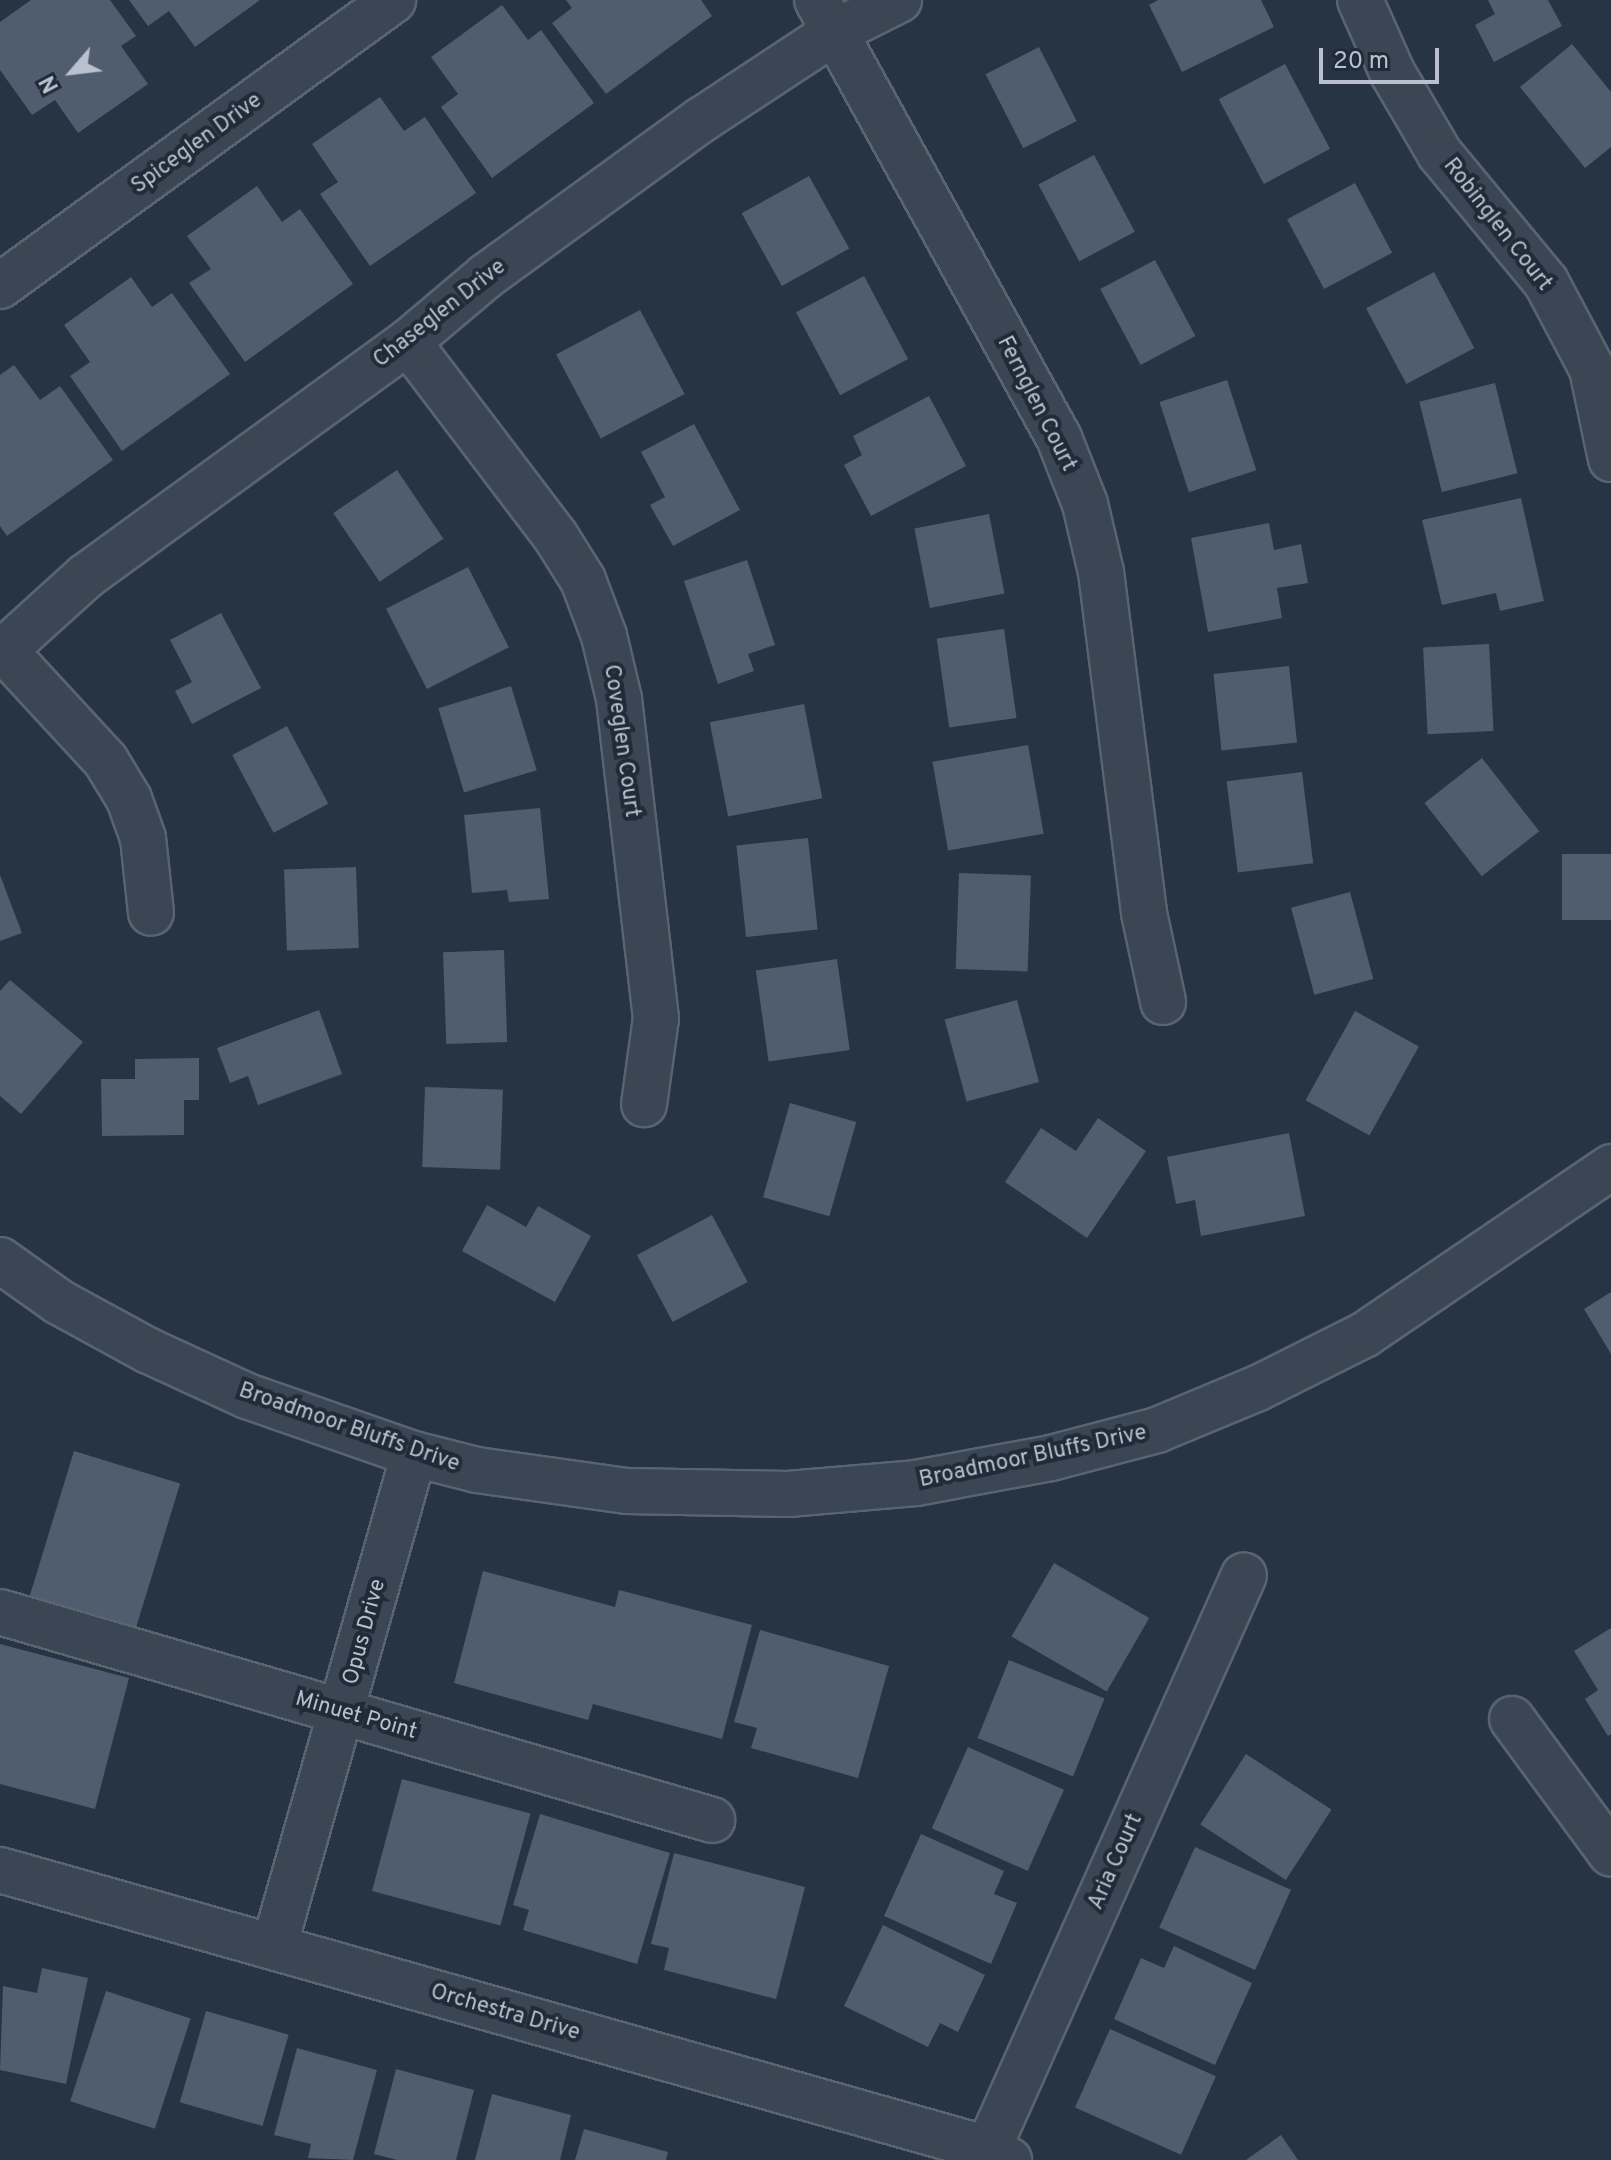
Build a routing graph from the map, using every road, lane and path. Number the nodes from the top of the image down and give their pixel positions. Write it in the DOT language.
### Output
graph roads {
  1 [pos="393,0"];
  2 [pos="899,0"];
  3 [pos="1360,0"];
  4 [pos="825,17"];
  5 [pos="0,286"];
  6 [pos="408,342"];
  7 [pos="1611,459"];
  8 [pos="1,650"];
  9 [pos="151,913"];
  10 [pos="1163,1002"];
  11 [pos="644,1104"];
  12 [pos="1611,1167"];
  13 [pos="0,1260"];
  14 [pos="414,1454"];
  15 [pos="1244,1575"];
  16 [pos="0,1612"];
  17 [pos="343,1712"];
  18 [pos="1512,1719"];
  19 [pos="712,1820"];
  20 [pos="1611,1854"];
  21 [pos="0,1870"];
  22 [pos="274,1947"];
  23 [pos="998,2155"];
  1 -- 5 [label="street, Spiceglen Drive"];
  2 -- 4 [label="street, Chaseglen Drive"];
  3 -- 7 [label="street, Robinglen Court"];
  4 -- 6 [label="street, Chaseglen Drive"];
  4 -- 10 [label="street, Fernglen Court"];
  6 -- 8 [label="street, Chaseglen Drive"];
  6 -- 11 [label="street, Coveglen Court"];
  8 -- 9 [label="street"];
  12 -- 14 [label="street, Broadmoor Bluffs Drive"];
  13 -- 14 [label="street, Broadmoor Bluffs Drive"];
  14 -- 17 [label="street, Opus Drive"];
  15 -- 23 [label="street, Aria Court"];
  16 -- 17 [label="street, Minuet Point"];
  17 -- 19 [label="street, Minuet Point"];
  17 -- 22 [label="street, Opus Drive"];
  18 -- 20 [label="street"];
  21 -- 22 [label="street, Orchestra Drive"];
  22 -- 23 [label="street, Orchestra Drive"];
}
